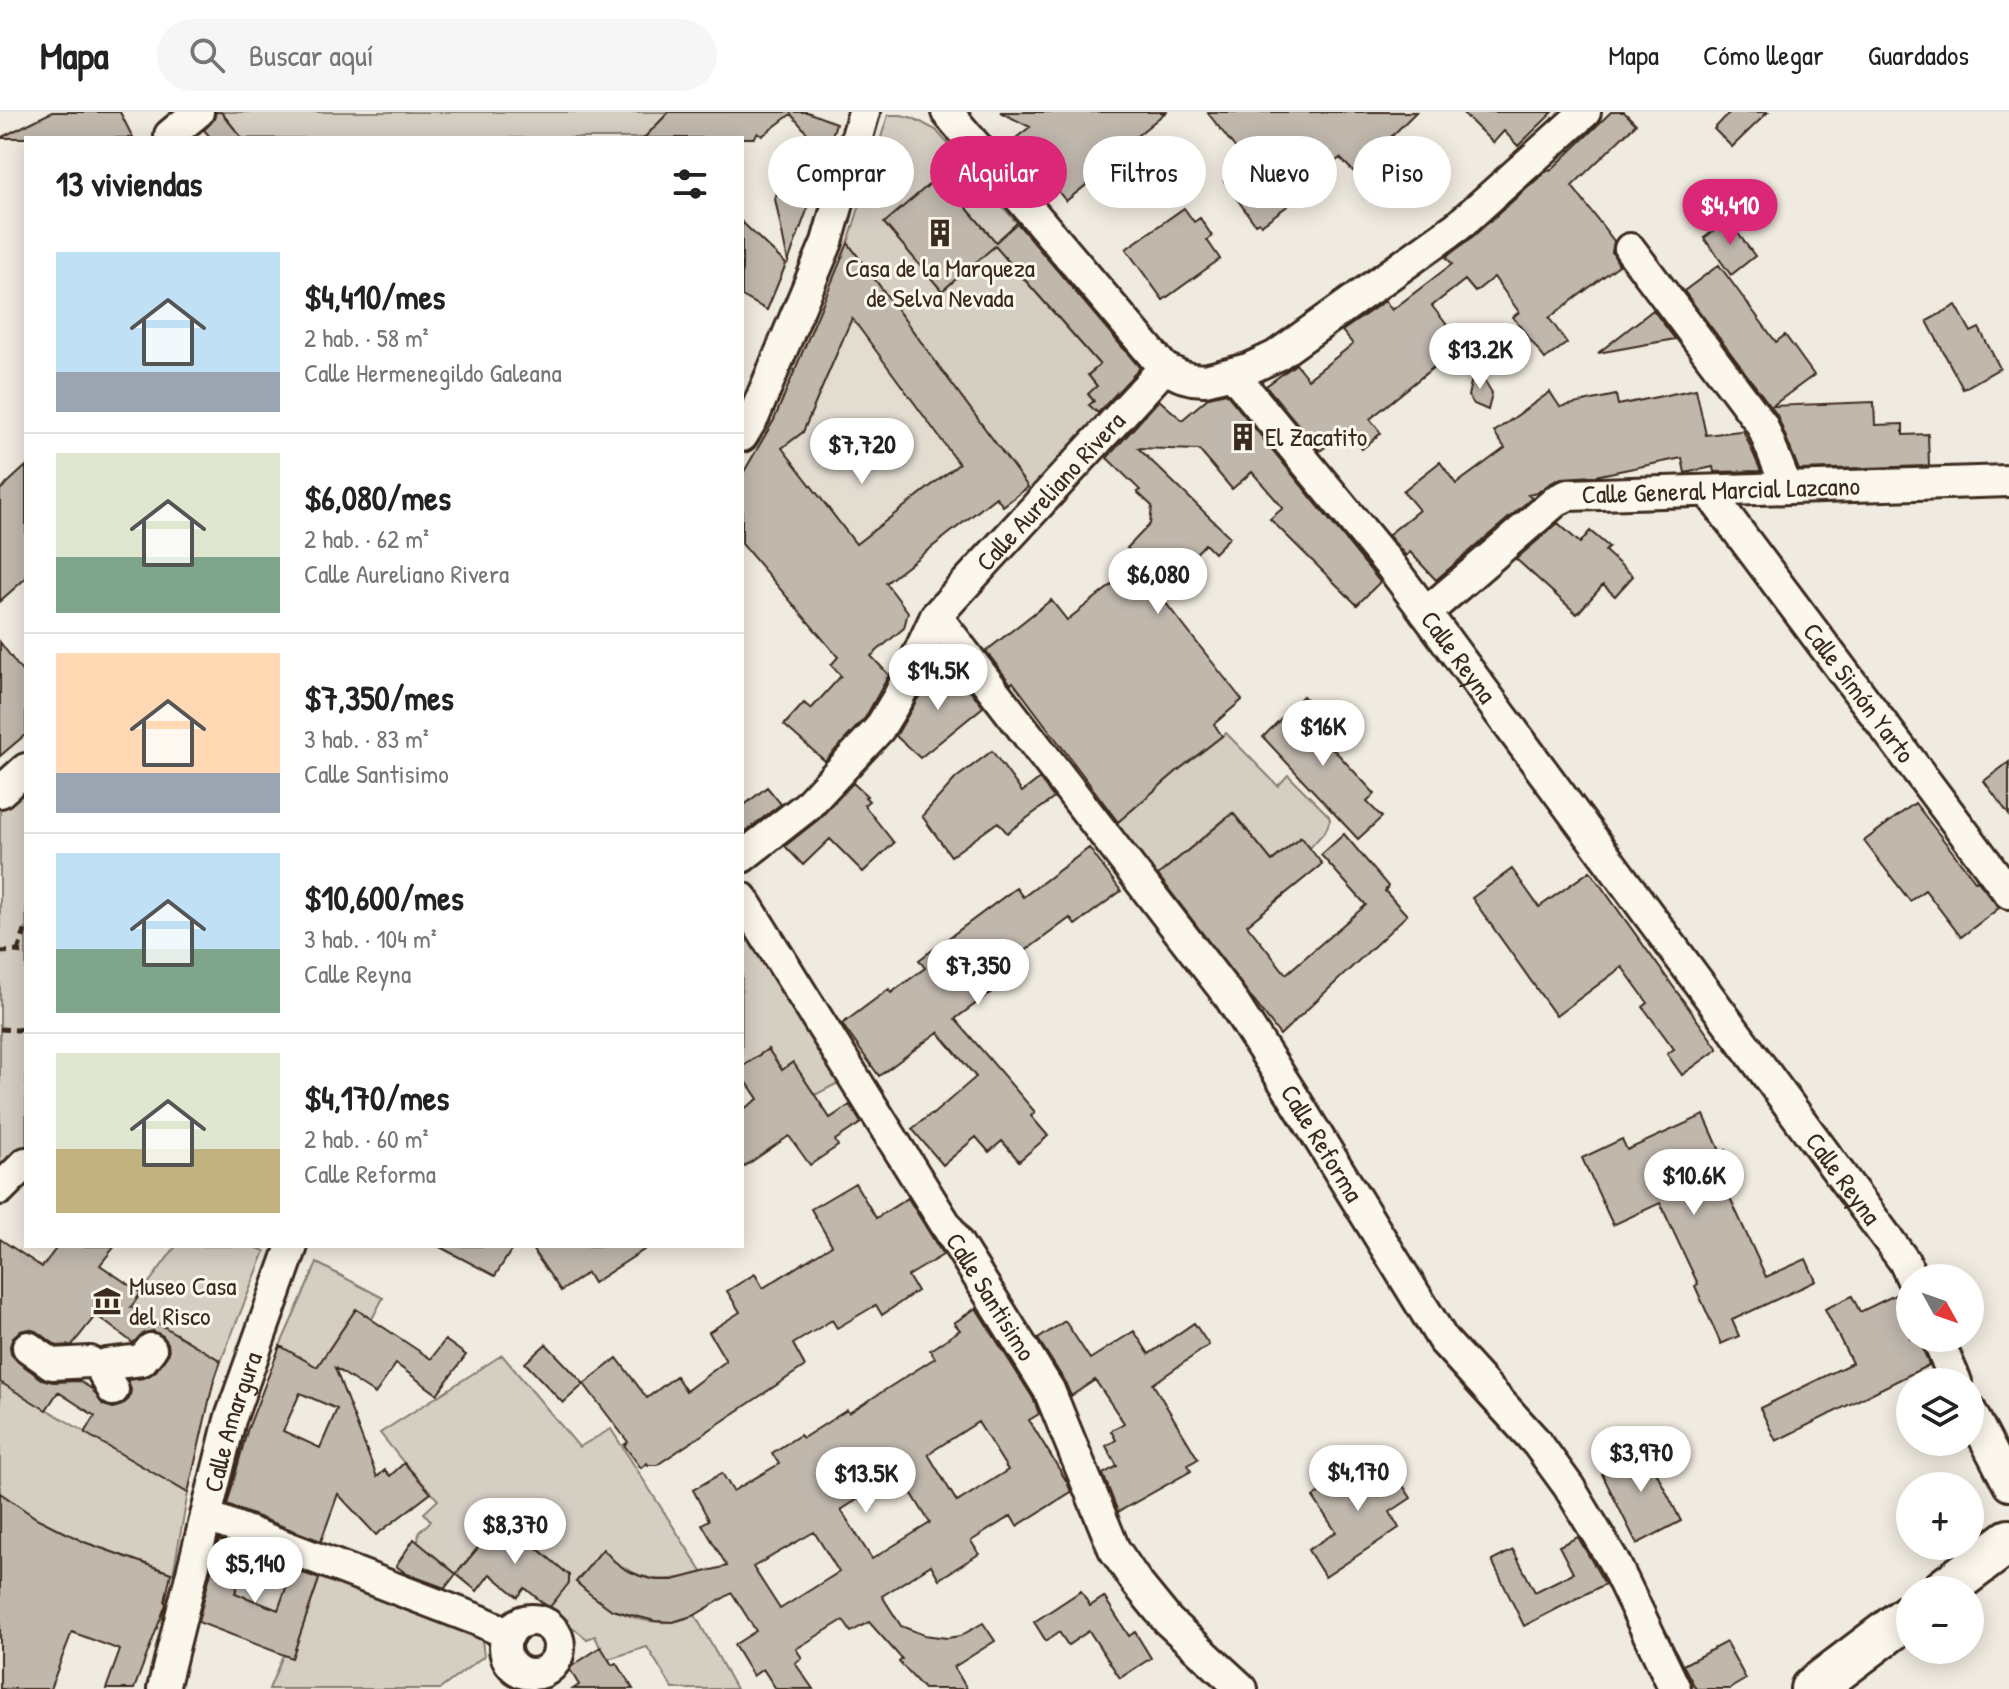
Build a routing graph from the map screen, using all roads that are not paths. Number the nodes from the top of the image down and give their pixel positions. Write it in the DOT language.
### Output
graph roads {
  1 [pos="198,112"];
  2 [pos="864,112"];
  3 [pos="947,112"];
  4 [pos="1585,112"];
  5 [pos="169,128"];
  6 [pos="1630,249"];
  7 [pos="1164,368"];
  8 [pos="1233,374"];
  9 [pos="744,433"];
  10 [pos="2009,481"];
  11 [pos="1787,488"];
  12 [pos="1708,491"];
  13 [pos="1426,613"];
  14 [pos="936,616"];
  15 [pos="24,771"];
  16 [pos="0,792"];
  17 [pos="744,855"];
  18 [pos="2009,893"];
  19 [pos="744,901"];
  20 [pos="24,1165"];
  21 [pos="0,1189"];
  22 [pos="291,1248"];
  23 [pos="1905,1264"];
  24 [pos="28,1347"];
  25 [pos="151,1349"];
  26 [pos="1984,1437"];
  27 [pos="2009,1485"];
  28 [pos="206,1516"];
  29 [pos="2009,1541"];
  30 [pos="1963,1576"];
  31 [pos="1896,1626"];
  32 [pos="497,1628"];
  33 [pos="163,1689"];
  34 [pos="1242,1689"];
  35 [pos="1675,1689"];
  36 [pos="1812,1689"];
  1 -- 5 [label="street"];
  2 -- 9 [label="street"];
  3 -- 7 [label="street"];
  4 -- 8 [label="street"];
  6 -- 11 [label="street"];
  7 -- 8 [label="street"];
  7 -- 14 [label="street, Calle Aureliano Rivera"];
  8 -- 13 [label="street, Calle Reyna"];
  10 -- 11 [label="street, Calle General Marcial Lazcano"];
  11 -- 12 [label="street, Calle General Marcial Lazcano"];
  12 -- 13 [label="street, Calle General Marcial Lazcano"];
  12 -- 18 [label="street, Calle Simón Yarto"];
  13 -- 23 [label="street, Calle Reyna"];
  14 -- 17 [label="street, Calle Aureliano Rivera"];
  14 -- 35 [label="street, Calle Reforma"];
  15 -- 16 [label="street"];
  19 -- 34 [label="street, Calle Santisimo"];
  20 -- 21 [label="street"];
  22 -- 28 [label="street, Calle Amargura"];
  24 -- 25 [label="street"];
  26 -- 27 [label="street"];
  28 -- 32 [label="street"];
  28 -- 33 [label="street, Calle Amargura"];
  29 -- 30 [label="main road"];
  31 -- 36 [label="main road"];
}
